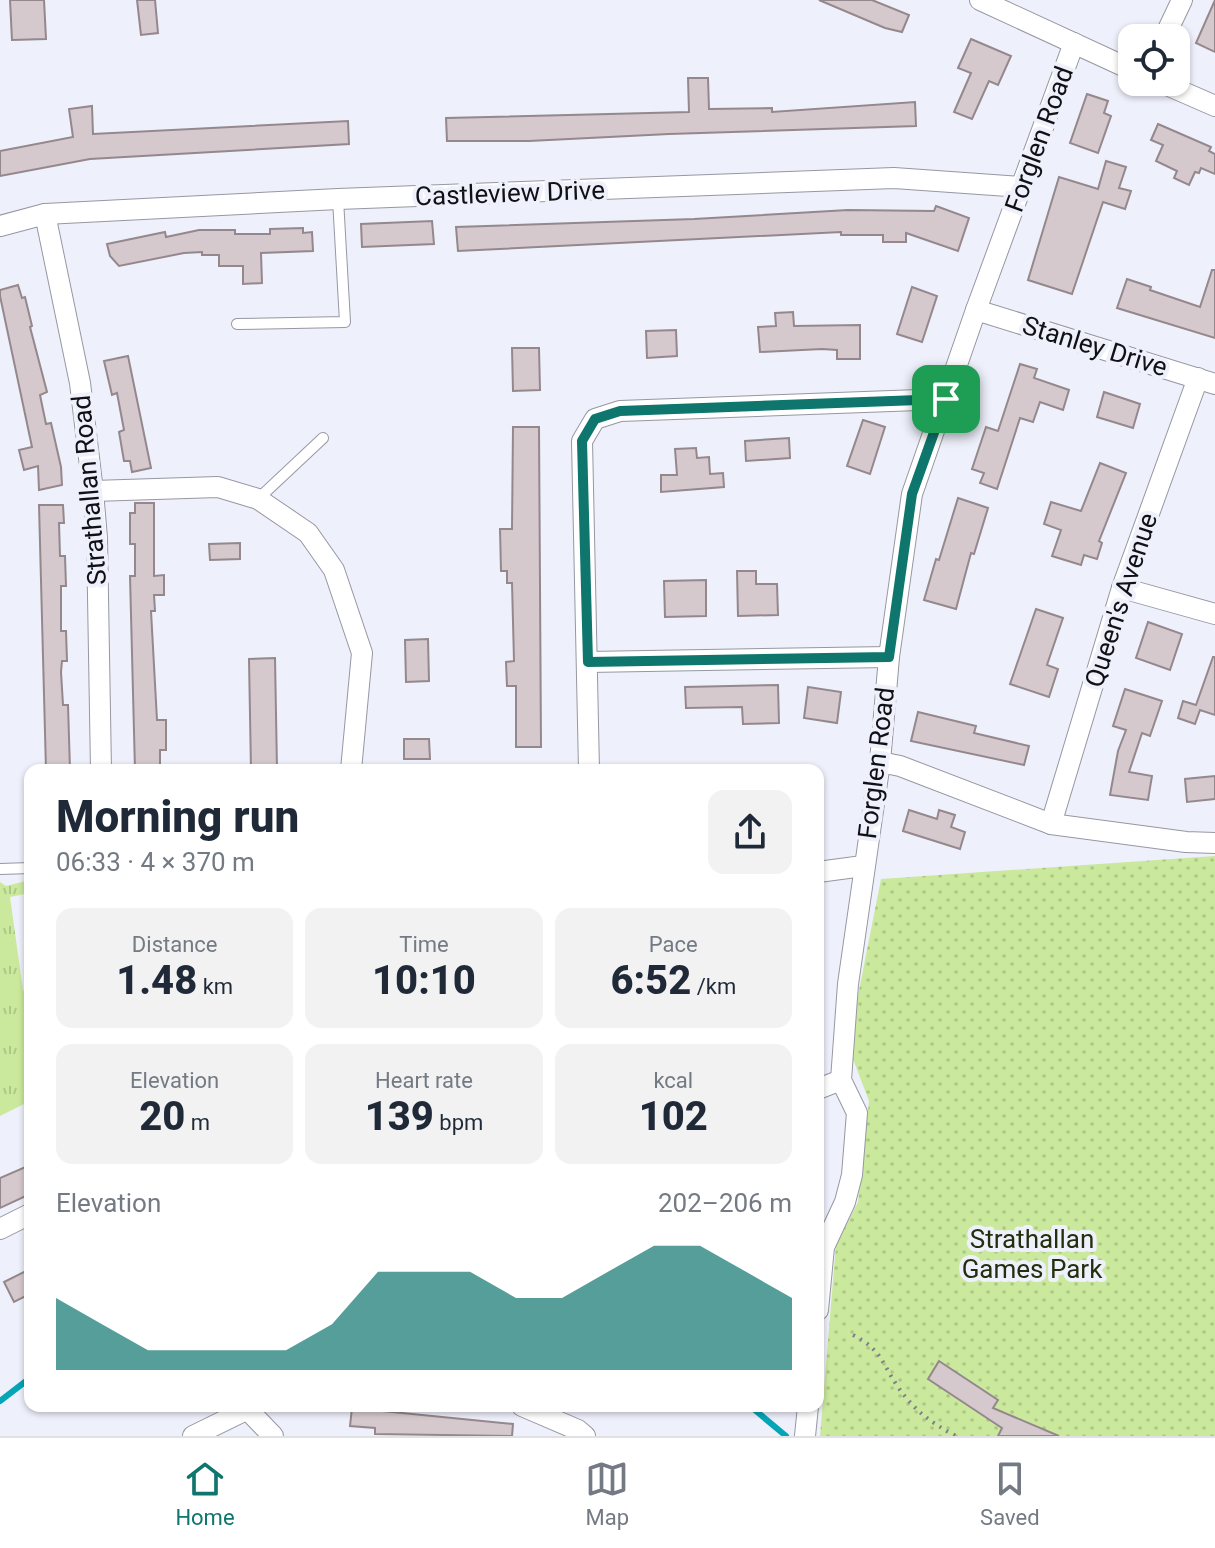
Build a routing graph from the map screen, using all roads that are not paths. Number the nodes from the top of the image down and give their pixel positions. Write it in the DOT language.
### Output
graph roads {
  1 [pos="982,0"];
  2 [pos="1182,0"];
  3 [pos="1171,24"];
  4 [pos="1074,43"];
  5 [pos="1118,63"];
  6 [pos="1190,95"];
  7 [pos="1215,106"];
  8 [pos="1022,187"];
  9 [pos="338,199"];
  10 [pos="45,214"];
  11 [pos="0,226"];
  12 [pos="976,310"];
  13 [pos="237,324"];
  14 [pos="1207,381"];
  15 [pos="946,399"];
  16 [pos="323,438"];
  17 [pos="93,491"];
  18 [pos="258,499"];
  19 [pos="1122,588"];
  20 [pos="1215,614"];
  21 [pos="889,657"];
  22 [pos="588,662"];
  23 [pos="880,762"];
  24 [pos="101,764"];
  25 [pos="352,764"];
  26 [pos="589,764"];
  27 [pos="1051,824"];
  28 [pos="1215,843"];
  29 [pos="863,866"];
  30 [pos="24,868"];
  31 [pos="0,869"];
  32 [pos="824,871"];
  33 [pos="841,1080"];
  34 [pos="824,1087"];
  35 [pos="24,1217"];
  36 [pos="0,1229"];
  37 [pos="824,1247"];
  38 [pos="242,1412"];
  39 [pos="253,1412"];
  40 [pos="536,1412"];
  41 [pos="807,1412"];
  42 [pos="193,1436"];
  43 [pos="273,1436"];
  44 [pos="585,1436"];
  45 [pos="805,1436"];
  1 -- 4 [label="street"];
  2 -- 3 [label="street"];
  4 -- 5 [label="street"];
  4 -- 8 [label="street, Forglen Road"];
  6 -- 7 [label="street"];
  8 -- 9 [label="street, Castleview Drive"];
  8 -- 12 [label="street, Forglen Road"];
  9 -- 10 [label="street, Castleview Drive"];
  9 -- 13 [label="lane"];
  10 -- 11 [label="street, Castleview Drive"];
  10 -- 17 [label="street, Strathallan Road"];
  12 -- 14 [label="street, Stanley Drive"];
  12 -- 15 [label="street, Forglen Road"];
  14 -- 19 [label="street, Queen's Avenue"];
  15 -- 21 [label="street, Forglen Road"];
  15 -- 22 [label="street"];
  16 -- 18 [label="lane"];
  17 -- 18 [label="street"];
  17 -- 24 [label="street, Strathallan Road"];
  18 -- 25 [label="street"];
  19 -- 20 [label="street"];
  19 -- 27 [label="street, Queen's Avenue"];
  21 -- 22 [label="street"];
  21 -- 23 [label="street, Forglen Road"];
  22 -- 26 [label="street"];
  23 -- 27 [label="street"];
  23 -- 29 [label="street, Forglen Road"];
  27 -- 28 [label="street"];
  29 -- 32 [label="street"];
  29 -- 33 [label="street, Forglen Road"];
  30 -- 31 [label="lane"];
  33 -- 34 [label="street"];
  33 -- 37 [label="street"];
  35 -- 36 [label="street"];
  38 -- 42 [label="street"];
  39 -- 43 [label="street"];
  40 -- 44 [label="street"];
  41 -- 45 [label="street"];
}
